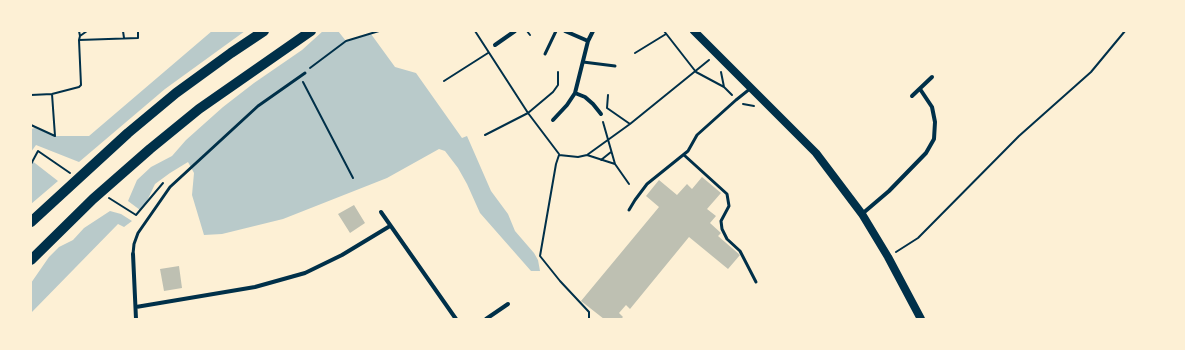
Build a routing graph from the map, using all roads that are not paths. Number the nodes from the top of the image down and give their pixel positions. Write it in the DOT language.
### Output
graph roads {
  1 [pos="264,31"];
  2 [pos="311,31"];
  3 [pos="515,31"];
  4 [pos="556,31"];
  5 [pos="565,31"];
  6 [pos="593,31"];
  7 [pos="694,31"];
  8 [pos="588,41"];
  9 [pos="495,44"];
  10 [pos="545,54"];
  11 [pos="583,62"];
  12 [pos="615,66"];
  13 [pos="304,73"];
  14 [pos="932,77"];
  15 [pos="751,88"];
  16 [pos="920,89"];
  17 [pos="575,93"];
  18 [pos="912,96"];
  19 [pos="601,114"];
  20 [pos="553,120"];
  21 [pos="684,154"];
  22 [pos="629,210"];
  23 [pos="381,212"];
  24 [pos="862,214"];
  25 [pos="31,222"];
  26 [pos="390,226"];
  27 [pos="133,254"];
  28 [pos="31,260"];
  29 [pos="756,282"];
  30 [pos="508,304"];
  31 [pos="136,307"];
  32 [pos="136,319"];
  33 [pos="456,319"];
  34 [pos="486,319"];
  35 [pos="921,319"];
  1 -- 25 [label="highway"];
  2 -- 28 [label="highway"];
  3 -- 9 [label="street"];
  4 -- 10 [label="lane"];
  5 -- 8 [label="street"];
  6 -- 8 [label="street"];
  7 -- 15 [label="main road"];
  8 -- 11 [label="street"];
  11 -- 12 [label="lane"];
  11 -- 17 [label="street"];
  13 -- 27 [label="lane"];
  14 -- 16 [label="street"];
  15 -- 21 [label="lane"];
  15 -- 24 [label="main road"];
  16 -- 18 [label="street"];
  16 -- 24 [label="street"];
  17 -- 19 [label="street"];
  17 -- 20 [label="street"];
  21 -- 22 [label="lane"];
  21 -- 29 [label="lane"];
  23 -- 26 [label="street"];
  24 -- 35 [label="main road"];
  26 -- 31 [label="street"];
  26 -- 33 [label="street"];
  27 -- 31 [label="street"];
  30 -- 34 [label="street"];
  31 -- 32 [label="street"];
}
